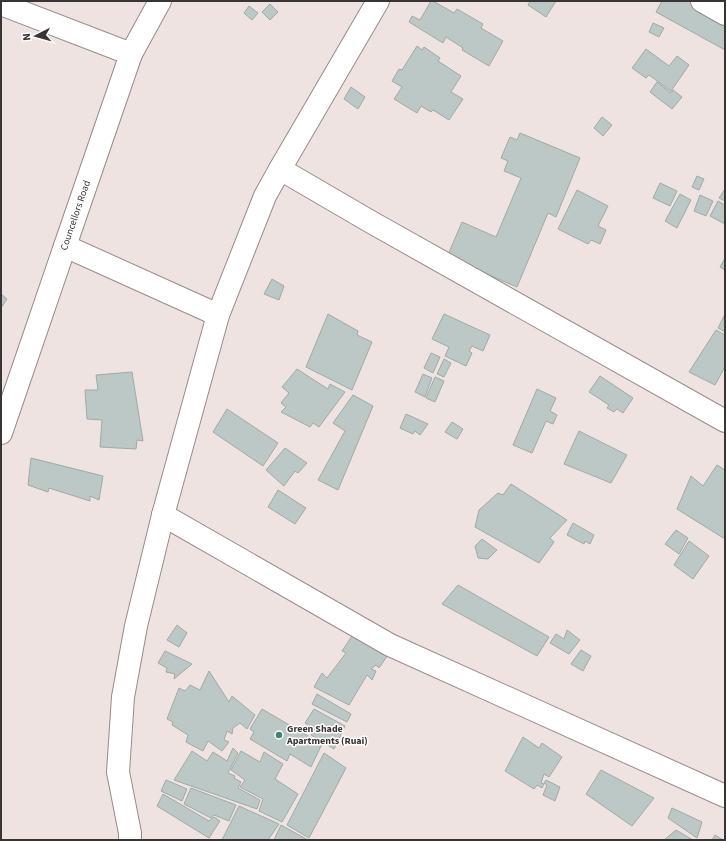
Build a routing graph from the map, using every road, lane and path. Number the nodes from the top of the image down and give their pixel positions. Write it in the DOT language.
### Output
graph roads {
  1 [pos="160,1"];
  2 [pos="378,1"];
  3 [pos="702,1"];
  4 [pos="1,4"];
  5 [pos="725,14"];
  6 [pos="132,54"];
  7 [pos="280,169"];
  8 [pos="65,246"];
  9 [pos="218,315"];
  10 [pos="725,421"];
  11 [pos="1,433"];
  12 [pos="162,515"];
  13 [pos="725,796"];
  14 [pos="133,838"];
  1 -- 6 [label="street, Councellors Road"];
  2 -- 7 [label="street"];
  3 -- 5 [label="street"];
  4 -- 6 [label="street"];
  6 -- 8 [label="street, Councellors Road"];
  7 -- 9 [label="street"];
  7 -- 10 [label="street"];
  8 -- 9 [label="street"];
  8 -- 11 [label="street, Councellors Road"];
  9 -- 12 [label="street"];
  12 -- 13 [label="street"];
  12 -- 14 [label="street"];
}
